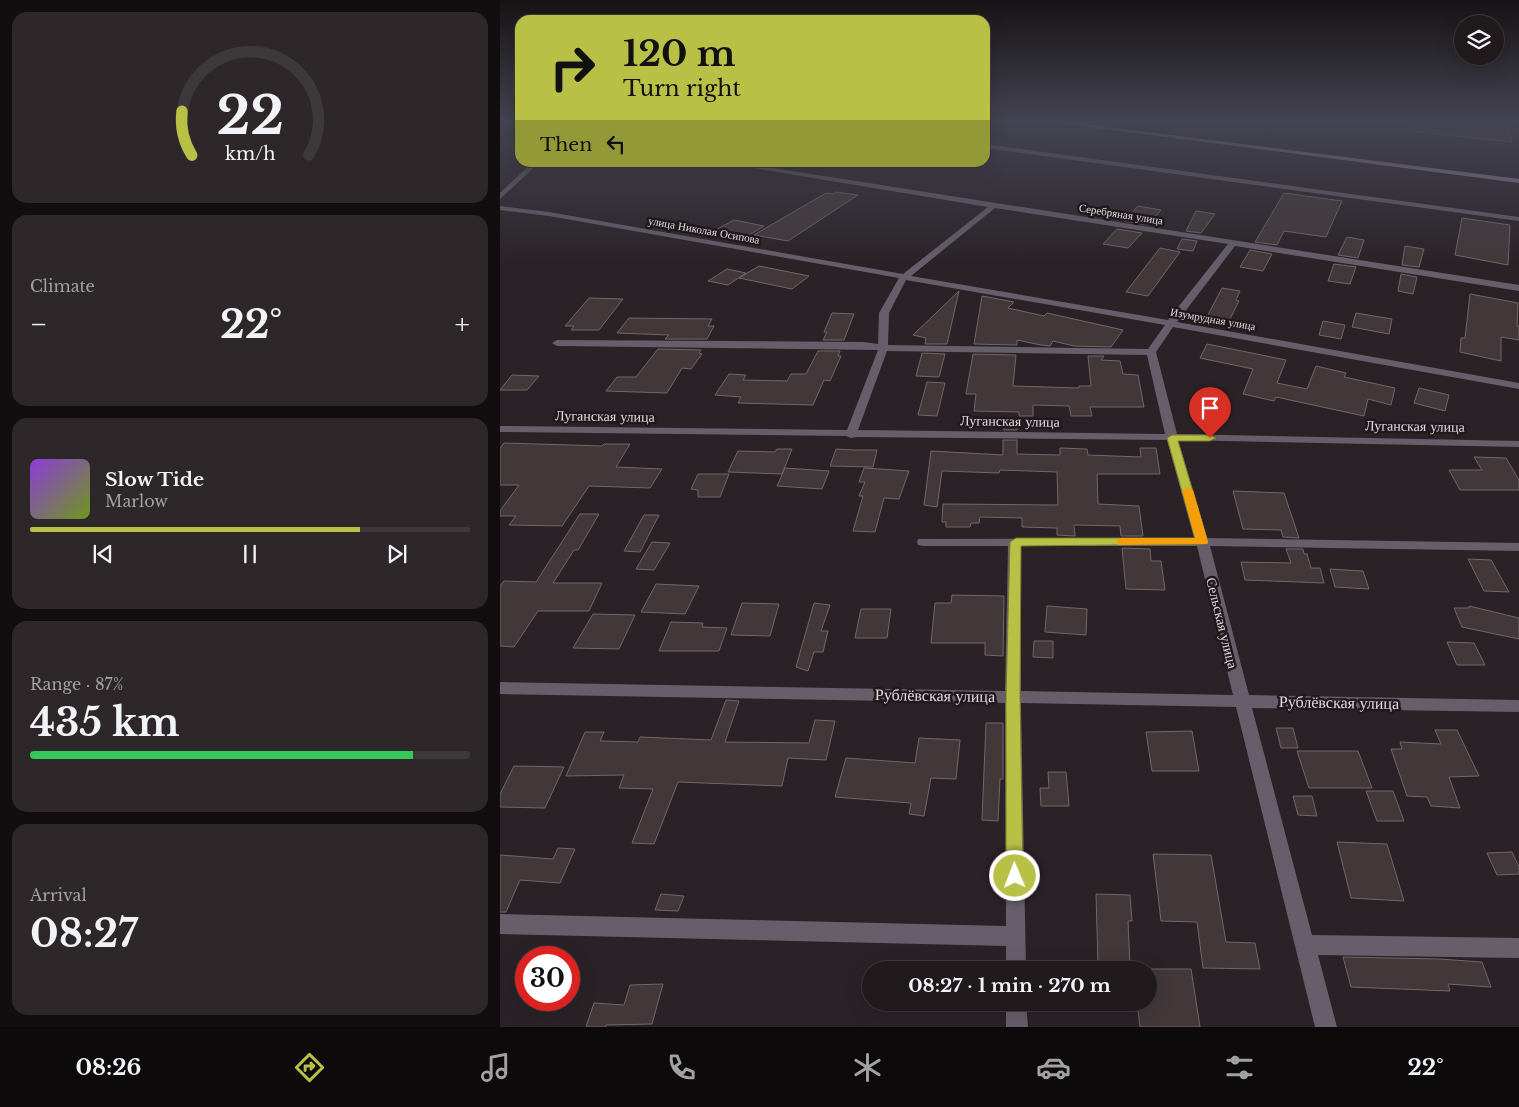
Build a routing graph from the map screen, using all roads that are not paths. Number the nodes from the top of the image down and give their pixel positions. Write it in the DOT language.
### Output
graph roads {
  1 [pos="530,169"];
  2 [pos="762,169"];
  3 [pos="1153,169"];
  4 [pos="1424,169"];
  5 [pos="1519,181"];
  6 [pos="500,197"];
  7 [pos="993,206"];
  8 [pos="500,208"];
  9 [pos="1519,219"];
  10 [pos="1233,243"];
  11 [pos="903,278"];
  12 [pos="1519,288"];
  13 [pos="1171,322"];
  14 [pos="558,343"];
  15 [pos="884,348"];
  16 [pos="1151,352"];
  17 [pos="1519,386"];
  18 [pos="500,429"];
  19 [pos="851,435"];
  20 [pos="1172,438"];
  21 [pos="1519,444"];
  22 [pos="923,542"];
  23 [pos="1016,542"];
  24 [pos="1202,542"];
  25 [pos="1519,547"];
  26 [pos="500,688"];
  27 [pos="1013,696"];
  28 [pos="1241,700"];
  29 [pos="1519,706"];
  30 [pos="500,924"];
  31 [pos="1016,936"];
  32 [pos="1305,945"];
  33 [pos="1519,948"];
  34 [pos="1016,961"];
  35 [pos="1016,1011"];
  36 [pos="1017,1027"];
  37 [pos="1326,1027"];
  1 -- 6 [label="street"];
  2 -- 7 [label="street, Серебряная улица"];
  3 -- 9 [label="street"];
  4 -- 5 [label="main road"];
  7 -- 10 [label="street, Серебряная улица"];
  7 -- 11 [label="street"];
  8 -- 11 [label="street, улица Николая Осипова"];
  10 -- 12 [label="street, Серебряная улица"];
  10 -- 13 [label="street"];
  11 -- 13 [label="street, Изумрудная улица"];
  11 -- 15 [label="street"];
  13 -- 16 [label="street"];
  13 -- 17 [label="street, Изумрудная улица"];
  14 -- 15 [label="street"];
  15 -- 16 [label="street"];
  15 -- 19 [label="street"];
  16 -- 20 [label="street, Сельская улица"];
  18 -- 19 [label="street, Луганская улица"];
  19 -- 20 [label="street, Луганская улица"];
  20 -- 21 [label="street, Луганская улица"];
  20 -- 24 [label="street, Сельская улица"];
  22 -- 23 [label="street"];
  23 -- 24 [label="street"];
  23 -- 27 [label="street"];
  24 -- 25 [label="street"];
  24 -- 28 [label="street, Сельская улица"];
  26 -- 27 [label="street, Рублёвская улица"];
  27 -- 28 [label="street, Рублёвская улица"];
  27 -- 31 [label="street"];
  28 -- 29 [label="street, Рублёвская улица"];
  28 -- 32 [label="street, Сельская улица"];
  30 -- 31 [label="street"];
  31 -- 34 [label="street"];
  32 -- 33 [label="street"];
  32 -- 37 [label="street, Сельская улица"];
  35 -- 36 [label="street"];
}
